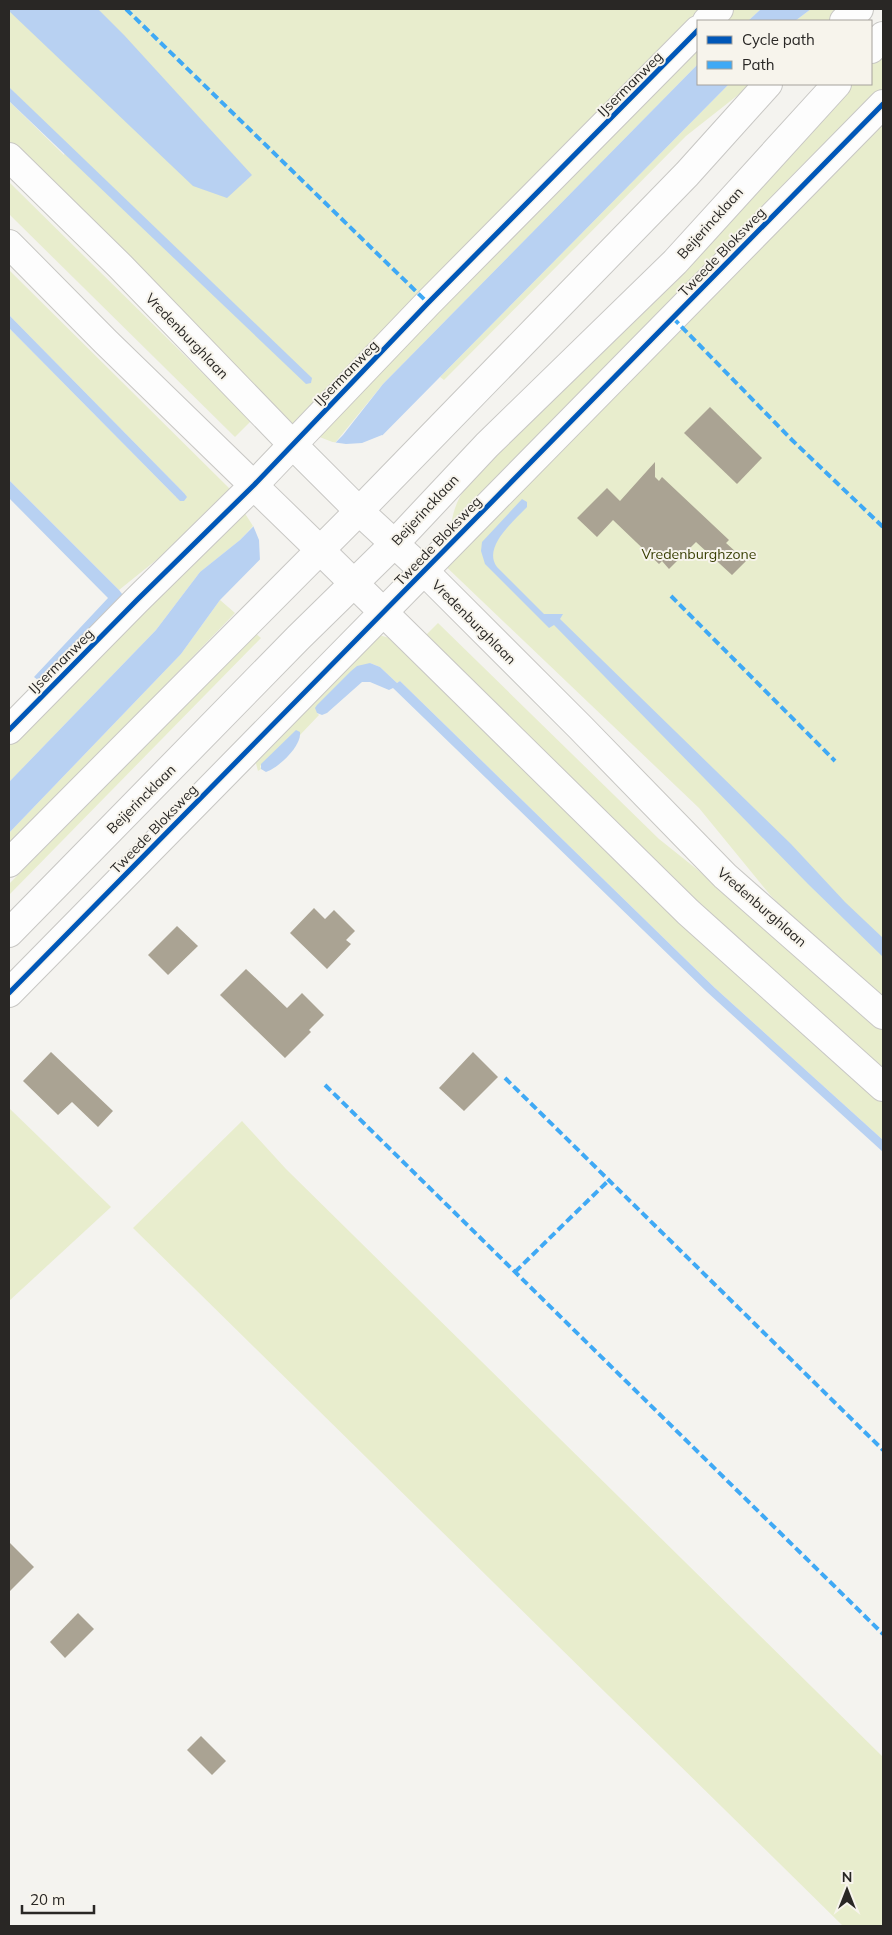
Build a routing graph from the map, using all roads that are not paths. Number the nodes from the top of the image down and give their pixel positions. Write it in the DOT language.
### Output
graph roads {
  1 [pos="720,9"];
  2 [pos="859,9"];
  3 [pos="708,20"];
  4 [pos="845,20"];
  5 [pos="697,31"];
  6 [pos="883,36"];
  7 [pos="872,48"];
  8 [pos="767,85"];
  9 [pos="836,85"];
  10 [pos="883,104"];
  11 [pos="9,157"];
  12 [pos="9,244"];
  13 [pos="301,452"];
  14 [pos="262,493"];
  15 [pos="359,510"];
  16 [pos="395,543"];
  17 [pos="319,549"];
  18 [pos="424,571"];
  19 [pos="353,584"];
  20 [pos="384,613"];
  21 [pos="9,730"];
  22 [pos="9,863"];
  23 [pos="9,933"];
  24 [pos="9,993"];
  25 [pos="883,1015"];
  26 [pos="883,1087"];
  1 -- 3 [label="main road"];
  2 -- 4 [label="main road"];
  5 -- 13 [label="main road, IJsermanweg"];
  6 -- 7 [label="main road"];
  8 -- 15 [label="main road"];
  9 -- 16 [label="main road, Beijerincklaan"];
  10 -- 18 [label="main road, Tweede Bloksweg"];
  11 -- 13 [label="main road, Vredenburghlaan"];
  12 -- 14 [label="main road"];
  13 -- 14 [label="main road, IJsermanweg"];
  13 -- 15 [label="main road, Vredenburghlaan"];
  14 -- 17 [label="main road"];
  14 -- 21 [label="main road, IJsermanweg"];
  15 -- 16 [label="main road, Vredenburghlaan"];
  15 -- 17 [label="main road"];
  16 -- 18 [label="main road, Vredenburghlaan"];
  16 -- 19 [label="main road, Beijerincklaan"];
  17 -- 19 [label="main road"];
  17 -- 22 [label="main road"];
  18 -- 20 [label="main road, Tweede Bloksweg"];
  18 -- 25 [label="main road, Vredenburghlaan"];
  19 -- 20 [label="main road"];
  19 -- 23 [label="main road, Beijerincklaan"];
  20 -- 24 [label="main road, Tweede Bloksweg"];
  20 -- 26 [label="main road"];
}
